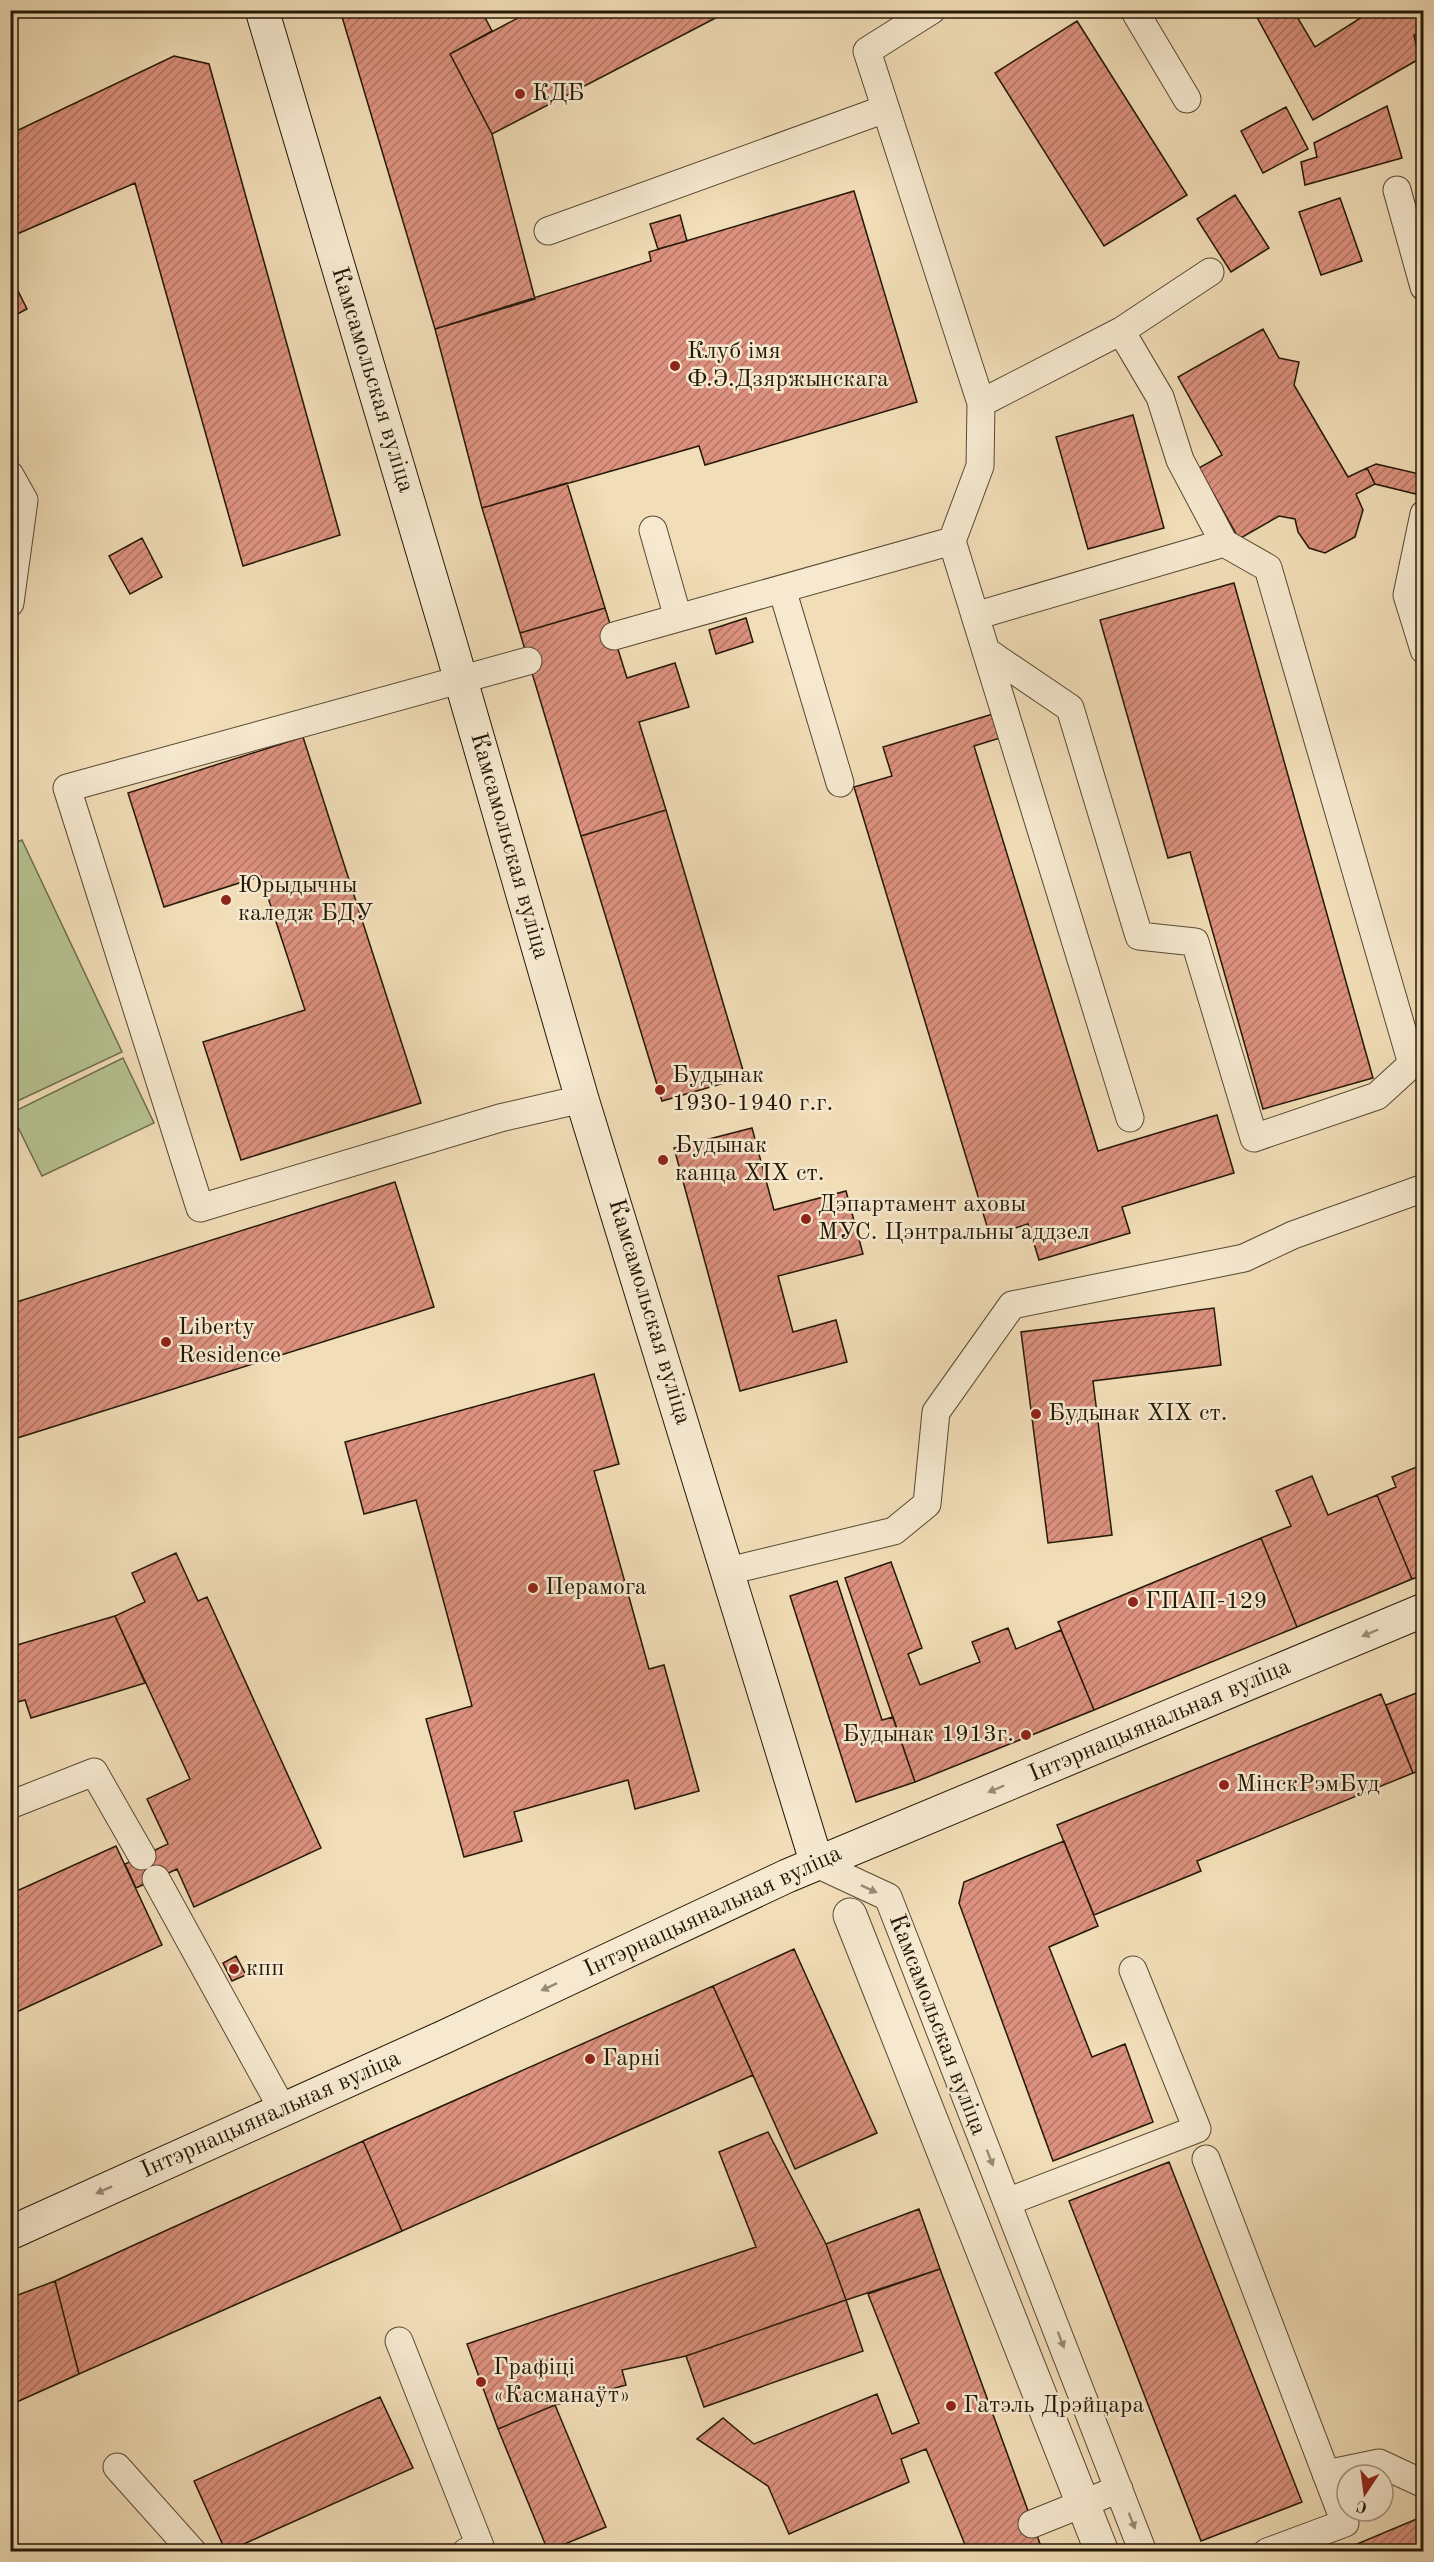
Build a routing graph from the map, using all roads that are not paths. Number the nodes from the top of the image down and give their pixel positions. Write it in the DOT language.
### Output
graph roads {
  1 [pos="262,10"];
  2 [pos="932,10"];
  3 [pos="1134,10"];
  4 [pos="1187,99"];
  5 [pos="885,109"];
  6 [pos="1397,190"];
  7 [pos="548,231"];
  8 [pos="1210,272"];
  9 [pos="1424,287"];
  10 [pos="1120,331"];
  11 [pos="981,403"];
  12 [pos="10,475"];
  13 [pos="1424,514"];
  14 [pos="653,530"];
  15 [pos="952,541"];
  16 [pos="1224,543"];
  17 [pos="782,589"];
  18 [pos="10,603"];
  19 [pos="975,616"];
  20 [pos="678,618"];
  21 [pos="614,636"];
  22 [pos="1424,650"];
  23 [pos="986,651"];
  24 [pos="528,661"];
  25 [pos="462,681"];
  26 [pos="840,783"];
  27 [pos="582,1099"];
  28 [pos="1130,1118"];
  29 [pos="1424,1188"];
  30 [pos="728,1571"];
  31 [pos="1424,1610"];
  32 [pos="10,1805"];
  33 [pos="142,1856"];
  34 [pos="817,1864"];
  35 [pos="156,1879"];
  36 [pos="850,1915"];
  37 [pos="1133,1970"];
  38 [pos="283,2110"];
  39 [pos="1206,2159"];
  40 [pos="1007,2202"];
  41 [pos="10,2233"];
  42 [pos="399,2341"];
  43 [pos="117,2466"];
  44 [pos="1326,2474"];
  45 [pos="1424,2484"];
  46 [pos="1119,2489"];
  47 [pos="1083,2504"];
  48 [pos="1032,2524"];
  49 [pos="193,2552"];
  50 [pos="466,2552"];
  51 [pos="1102,2552"];
  52 [pos="1143,2552"];
  53 [pos="1267,2552"];
  1 -- 25 [label="main road, Камсамольская вуліца"];
  2 -- 5 [label="lane"];
  3 -- 4 [label="lane"];
  5 -- 7 [label="lane"];
  5 -- 11 [label="lane"];
  6 -- 9 [label="lane"];
  8 -- 10 [label="lane"];
  10 -- 11 [label="lane"];
  10 -- 16 [label="lane"];
  11 -- 15 [label="lane"];
  12 -- 18 [label="lane"];
  13 -- 22 [label="lane"];
  14 -- 20 [label="lane"];
  15 -- 17 [label="lane"];
  15 -- 19 [label="lane"];
  16 -- 19 [label="lane"];
  16 -- 23 [label="lane"];
  17 -- 20 [label="lane"];
  17 -- 26 [label="lane"];
  19 -- 23 [label="lane"];
  20 -- 21 [label="lane"];
  23 -- 28 [label="lane"];
  24 -- 25 [label="lane"];
  25 -- 27 [label="main road, Камсамольская вуліца"];
  25 -- 27 [label="lane"];
  27 -- 30 [label="main road, Камсамольская вуліца"];
  29 -- 30 [label="lane"];
  30 -- 34 [label="main road, Камсамольская вуліца"];
  31 -- 34 [label="main road, Інтэрнацыянальная вуліца, one-way"];
  32 -- 33 [label="lane"];
  34 -- 38 [label="main road, Інтэрнацыянальная вуліца, one-way"];
  34 -- 40 [label="lane, Камсамольская вуліца, one-way"];
  35 -- 38 [label="lane"];
  36 -- 47 [label="main road, Камсамольская вуліца"];
  37 -- 40 [label="lane"];
  38 -- 41 [label="main road, Інтэрнацыянальная вуліца, one-way"];
  39 -- 44 [label="lane"];
  40 -- 46 [label="lane, Камсамольская вуліца, one-way"];
  42 -- 50 [label="lane"];
  43 -- 49 [label="lane"];
  44 -- 45 [label="lane"];
  44 -- 53 [label="lane"];
  46 -- 47 [label="lane"];
  46 -- 52 [label="lane, Камсамольская вуліца, one-way"];
  47 -- 48 [label="lane"];
  47 -- 51 [label="main road, Камсамольская вуліца"];
}
